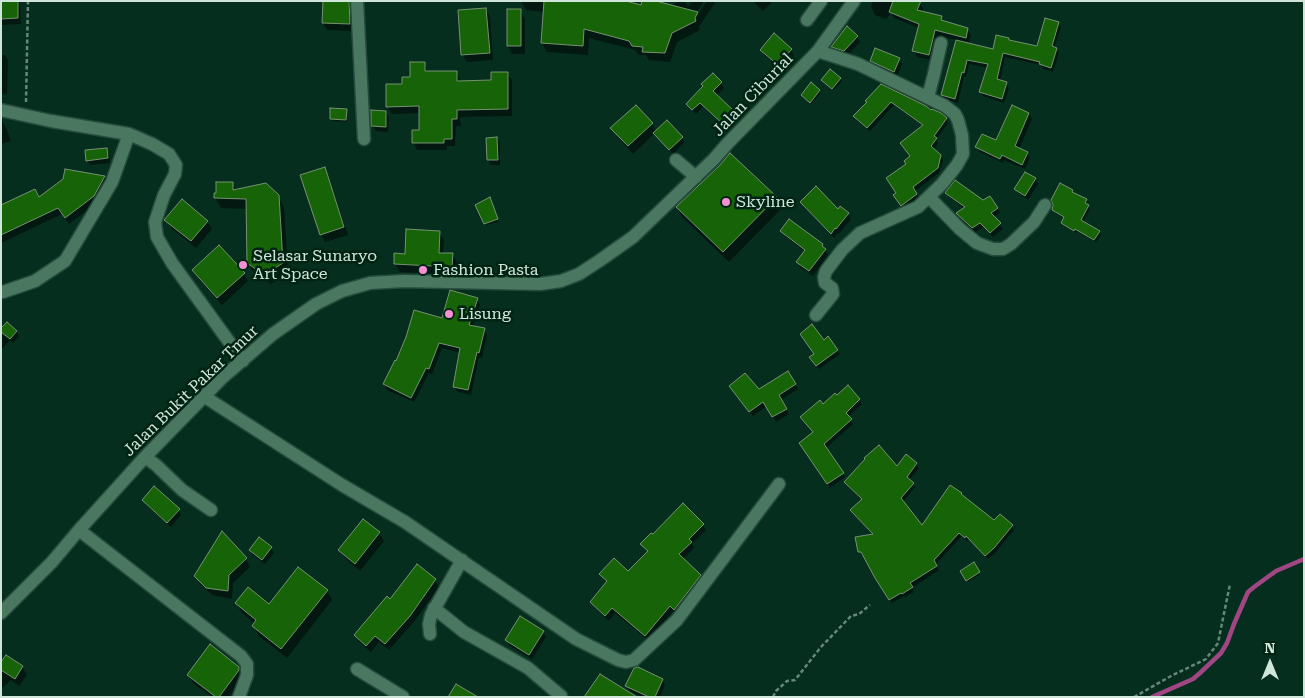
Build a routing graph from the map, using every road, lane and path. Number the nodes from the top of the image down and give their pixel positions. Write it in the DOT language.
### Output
graph roads {
  1 [pos="28,1"];
  2 [pos="357,1"];
  3 [pos="822,1"];
  4 [pos="854,1"];
  5 [pos="807,20"];
  6 [pos="941,43"];
  7 [pos="818,51"];
  8 [pos="928,97"];
  9 [pos="1,110"];
  10 [pos="26,114"];
  11 [pos="129,134"];
  12 [pos="364,139"];
  13 [pos="676,160"];
  14 [pos="696,177"];
  15 [pos="929,197"];
  16 [pos="667,205"];
  17 [pos="1045,205"];
  18 [pos="3,292"];
  19 [pos="816,315"];
  20 [pos="242,361"];
  21 [pos="205,397"];
  22 [pos="145,457"];
  23 [pos="779,484"];
  24 [pos="211,510"];
  25 [pos="79,530"];
  26 [pos="462,560"];
  27 [pos="1230,584"];
  28 [pos="870,605"];
  29 [pos="434,608"];
  30 [pos="1,613"];
  31 [pos="430,634"];
  32 [pos="357,669"];
  33 [pos="561,696"];
  34 [pos="239,697"];
  35 [pos="403,697"];
  36 [pos="773,697"];
  37 [pos="1134,697"];
  1 -- 10 [label="path"];
  2 -- 12 [label="street"];
  3 -- 5 [label="street"];
  4 -- 7 [label="street, Jalan Ciburial"];
  6 -- 8 [label="street"];
  7 -- 8 [label="street"];
  7 -- 14 [label="street, Jalan Ciburial"];
  8 -- 15 [label="street"];
  9 -- 10 [label="street"];
  10 -- 11 [label="street"];
  11 -- 18 [label="street"];
  11 -- 20 [label="street"];
  13 -- 14 [label="street"];
  14 -- 16 [label="street, Jalan Ciburial"];
  15 -- 17 [label="street"];
  15 -- 19 [label="street"];
  16 -- 20 [label="street, Jalan Bukit Pakar Tmur"];
  20 -- 21 [label="street, Jalan Bukit Pakar Tmur"];
  21 -- 22 [label="street, Jalan Bukit Pakar Tmur"];
  21 -- 26 [label="street"];
  22 -- 24 [label="street"];
  22 -- 25 [label="street, Jalan Bukit Pakar Tmur"];
  23 -- 26 [label="street"];
  25 -- 30 [label="street, Jalan Bukit Pakar Tmur"];
  25 -- 34 [label="street"];
  26 -- 29 [label="street"];
  27 -- 37 [label="path"];
  28 -- 36 [label="path"];
  29 -- 31 [label="street"];
  29 -- 33 [label="street"];
  32 -- 35 [label="street"];
}
